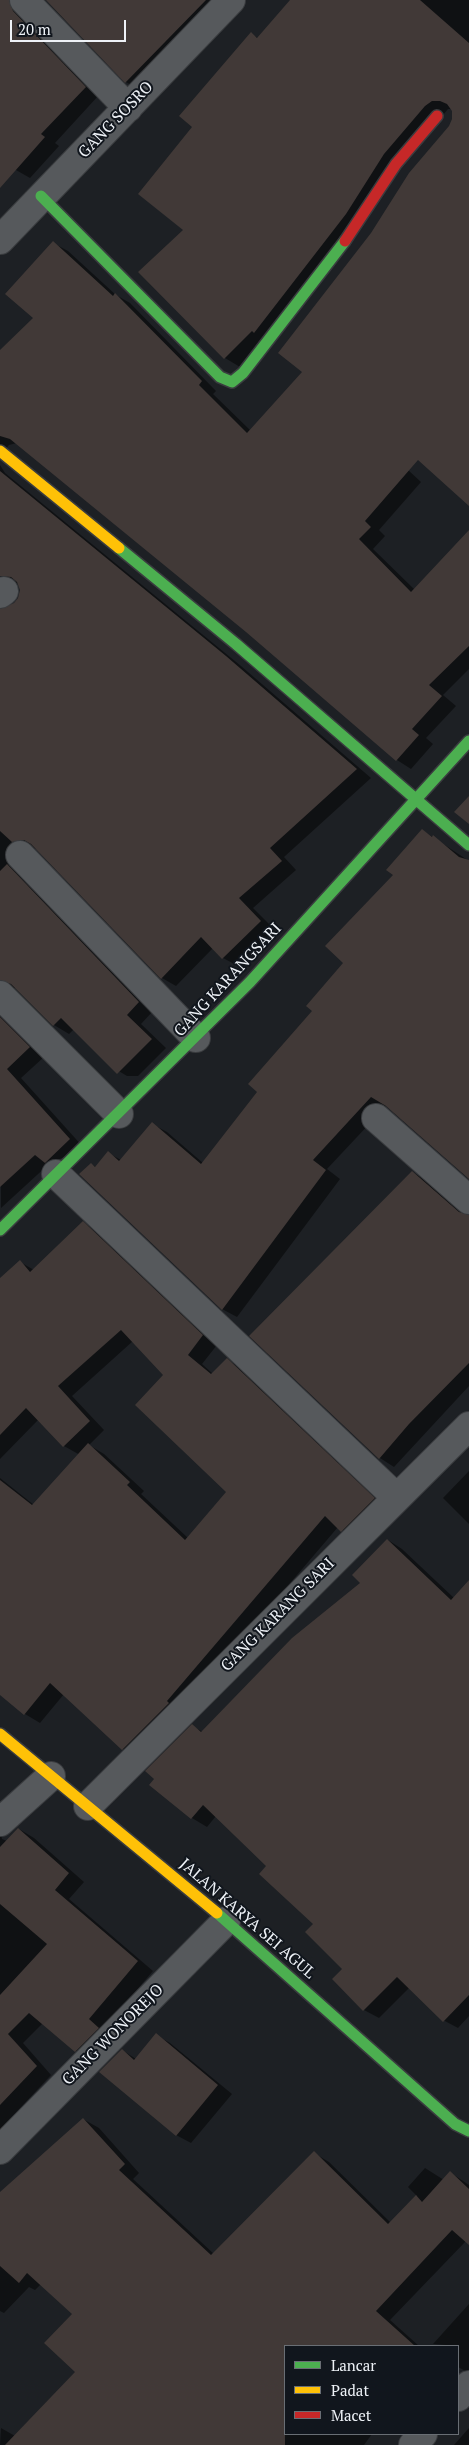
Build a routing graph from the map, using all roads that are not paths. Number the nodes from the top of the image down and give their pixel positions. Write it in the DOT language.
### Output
graph roads {
  1 [pos="24,0"];
  2 [pos="231,0"];
  3 [pos="128,108"];
  4 [pos="437,116"];
  5 [pos="41,196"];
  6 [pos="0,240"];
  7 [pos="0,451"];
  8 [pos="469,741"];
  9 [pos="413,799"];
  10 [pos="469,845"];
  11 [pos="20,855"];
  12 [pos="3,1005"];
  13 [pos="196,1038"];
  14 [pos="119,1114"];
  15 [pos="376,1118"];
  16 [pos="56,1174"];
  17 [pos="469,1200"];
  18 [pos="0,1230"];
  19 [pos="469,1426"];
  20 [pos="396,1497"];
  21 [pos="0,1734"];
  22 [pos="52,1776"];
  23 [pos="88,1806"];
  24 [pos="0,1822"];
  25 [pos="226,1921"];
  26 [pos="469,2131"];
  27 [pos="0,2150"];
  28 [pos="469,2385"];
  29 [pos="459,2396"];
  30 [pos="422,2435"];
  31 [pos="413,2445"];
  1 -- 3 [label="street"];
  2 -- 3 [label="street, GANG SOSRO"];
  3 -- 5 [label="street, GANG SOSRO"];
  4 -- 5 [label="street"];
  5 -- 6 [label="street, GANG SOSRO"];
  7 -- 9 [label="street"];
  8 -- 9 [label="street, GANG KARANGSARI"];
  9 -- 10 [label="street"];
  9 -- 13 [label="street, GANG KARANGSARI"];
  11 -- 13 [label="street"];
  12 -- 14 [label="street"];
  13 -- 14 [label="street, GANG KARANGSARI"];
  14 -- 16 [label="street, GANG KARANGSARI"];
  15 -- 17 [label="street"];
  16 -- 18 [label="street, GANG KARANGSARI"];
  16 -- 20 [label="street"];
  19 -- 20 [label="street, GANG KARANG SARI"];
  20 -- 23 [label="street, GANG KARANG SARI"];
  21 -- 22 [label="street, JALAN KARYA SEI AGUL"];
  22 -- 23 [label="street, JALAN KARYA SEI AGUL"];
  22 -- 24 [label="street"];
  23 -- 25 [label="street, JALAN KARYA SEI AGUL"];
  25 -- 26 [label="street, JALAN KARYA SEI AGUL"];
  25 -- 27 [label="street, GANG WONOREJO"];
  28 -- 29 [label="street"];
  30 -- 31 [label="street"];
}
